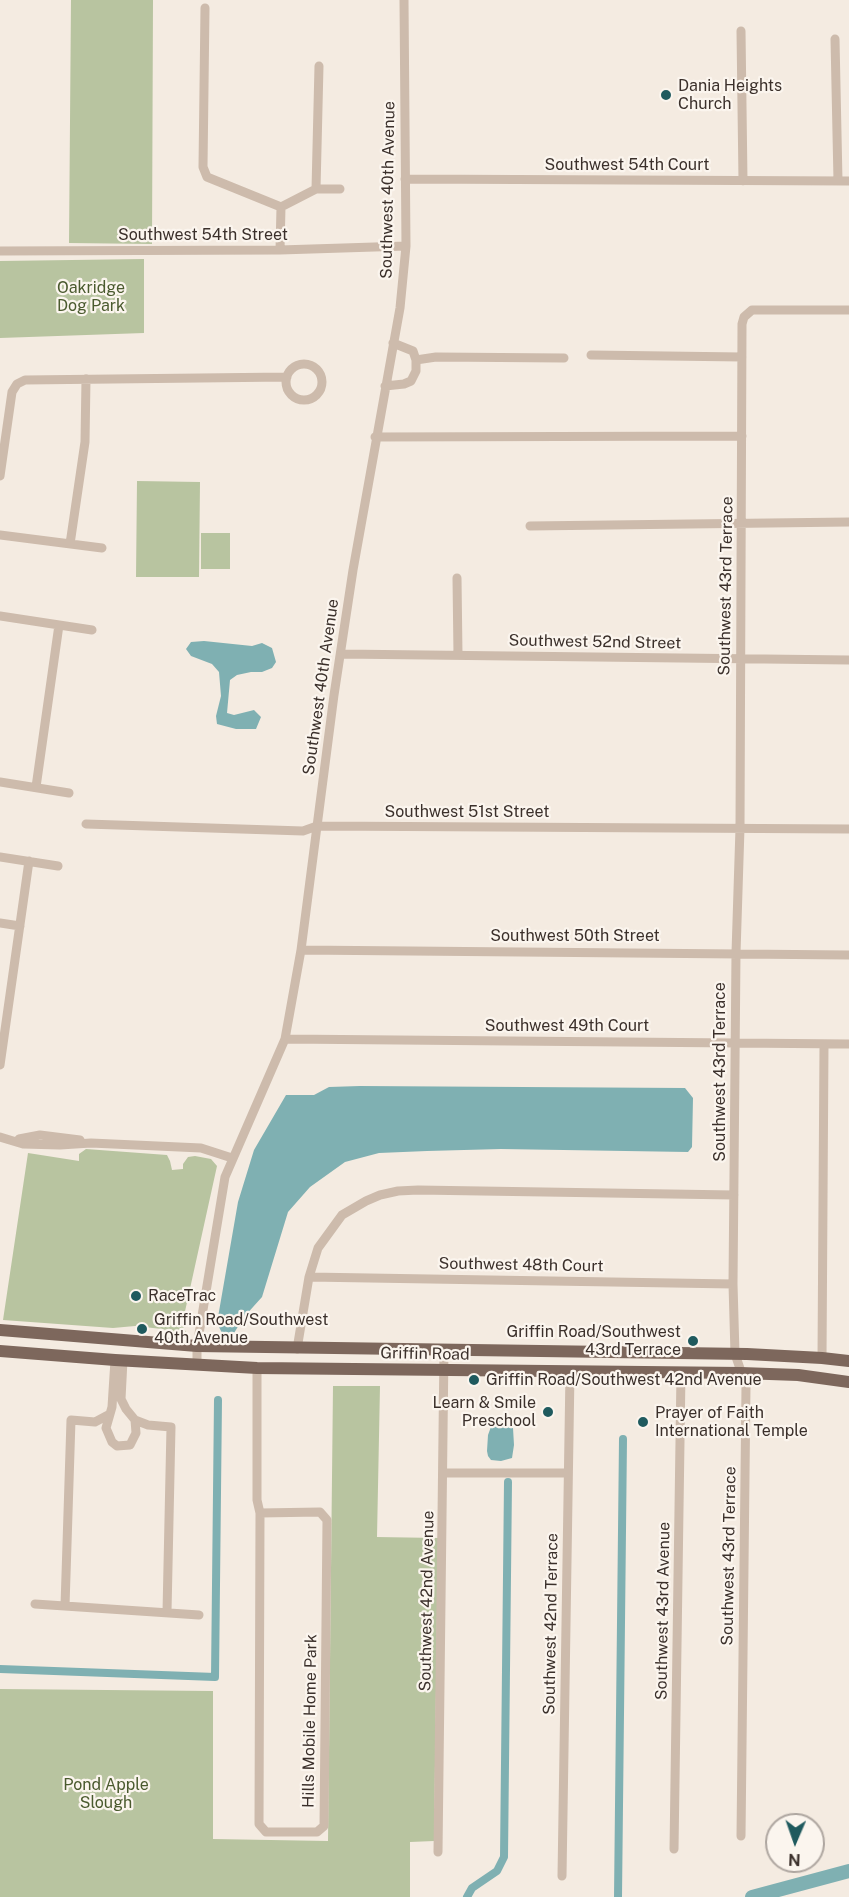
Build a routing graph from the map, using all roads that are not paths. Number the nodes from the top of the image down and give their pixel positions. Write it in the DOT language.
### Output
graph roads {
  1 [pos="404,0"];
  2 [pos="205,8"];
  3 [pos="741,31"];
  4 [pos="835,39"];
  5 [pos="319,66"];
  6 [pos="405,179"];
  7 [pos="743,181"];
  8 [pos="838,181"];
  9 [pos="849,181"];
  10 [pos="316,189"];
  11 [pos="340,189"];
  12 [pos="281,207"];
  13 [pos="406,246"];
  14 [pos="280,250"];
  15 [pos="0,252"];
  16 [pos="849,310"];
  17 [pos="393,343"];
  18 [pos="591,356"];
  19 [pos="742,357"];
  20 [pos="564,358"];
  21 [pos="416,360"];
  22 [pos="287,377"];
  23 [pos="86,379"];
  24 [pos="385,386"];
  25 [pos="742,436"];
  26 [pos="375,437"];
  27 [pos="0,476"];
  28 [pos="742,522"];
  29 [pos="849,522"];
  30 [pos="530,526"];
  31 [pos="0,535"];
  32 [pos="70,544"];
  33 [pos="102,548"];
  34 [pos="457,578"];
  35 [pos="0,616"];
  36 [pos="59,625"];
  37 [pos="92,630"];
  38 [pos="341,654"];
  39 [pos="458,655"];
  40 [pos="740,659"];
  41 [pos="849,660"];
  42 [pos="0,782"];
  43 [pos="36,787"];
  44 [pos="69,793"];
  45 [pos="86,824"];
  46 [pos="316,826"];
  47 [pos="740,828"];
  48 [pos="849,829"];
  49 [pos="0,857"];
  50 [pos="28,861"];
  51 [pos="58,866"];
  52 [pos="0,923"];
  53 [pos="20,926"];
  54 [pos="301,950"];
  55 [pos="736,952"];
  56 [pos="849,955"];
  57 [pos="0,990"];
  58 [pos="10,992"];
  59 [pos="285,1039"];
  60 [pos="735,1042"];
  61 [pos="824,1044"];
  62 [pos="849,1044"];
  63 [pos="0,1060"];
  64 [pos="0,1137"];
  65 [pos="232,1158"];
  66 [pos="734,1194"];
  67 [pos="309,1277"];
  68 [pos="733,1284"];
  69 [pos="0,1330"];
  70 [pos="197,1346"];
  71 [pos="297,1349"];
  72 [pos="444,1350"];
  73 [pos="0,1351"];
  74 [pos="735,1354"];
  75 [pos="822,1358"];
  76 [pos="119,1360"];
  77 [pos="849,1361"];
  78 [pos="197,1365"];
  79 [pos="257,1368"];
  80 [pos="444,1371"];
  81 [pos="570,1372"];
  82 [pos="681,1373"];
  83 [pos="741,1373"];
  84 [pos="849,1382"];
  85 [pos="110,1414"];
  86 [pos="135,1420"];
  87 [pos="95,1422"];
  88 [pos="148,1425"];
  89 [pos="108,1433"];
  90 [pos="135,1436"];
  91 [pos="443,1473"];
  92 [pos="568,1473"];
  93 [pos="260,1513"];
  94 [pos="35,1604"];
  95 [pos="65,1606"];
  96 [pos="167,1612"];
  97 [pos="199,1615"];
  98 [pos="741,1836"];
  99 [pos="674,1849"];
  100 [pos="438,1852"];
  101 [pos="562,1876"];
  1 -- 6 [label="street, Southwest 40th Avenue"];
  2 -- 12 [label="street"];
  3 -- 7 [label="street"];
  4 -- 8 [label="street"];
  5 -- 10 [label="street"];
  6 -- 7 [label="street, Southwest 54th Court"];
  6 -- 13 [label="street, Southwest 40th Avenue"];
  7 -- 8 [label="street, Southwest 54th Court"];
  8 -- 9 [label="street, Southwest 54th Court"];
  10 -- 11 [label="street"];
  10 -- 12 [label="street"];
  12 -- 14 [label="street"];
  13 -- 14 [label="street, Southwest 54th Street"];
  13 -- 17 [label="street, Southwest 40th Avenue"];
  14 -- 15 [label="street, Southwest 54th Street"];
  16 -- 19 [label="street, Southwest 43rd Terrace"];
  17 -- 21 [label="street"];
  17 -- 24 [label="street, Southwest 40th Avenue"];
  18 -- 19 [label="street"];
  19 -- 25 [label="street, Southwest 43rd Terrace"];
  20 -- 21 [label="street"];
  21 -- 24 [label="street"];
  22 -- 23 [label="street"];
  23 -- 27 [label="street"];
  23 -- 32 [label="street"];
  24 -- 26 [label="street, Southwest 40th Avenue"];
  25 -- 26 [label="street"];
  25 -- 28 [label="street, Southwest 43rd Terrace"];
  26 -- 38 [label="street, Southwest 40th Avenue"];
  28 -- 29 [label="street"];
  28 -- 30 [label="street"];
  28 -- 40 [label="street, Southwest 43rd Terrace"];
  31 -- 32 [label="street"];
  32 -- 33 [label="street"];
  34 -- 39 [label="street"];
  35 -- 36 [label="street"];
  36 -- 37 [label="street"];
  36 -- 43 [label="street"];
  38 -- 39 [label="street, Southwest 52nd Street"];
  38 -- 46 [label="street, Southwest 40th Avenue"];
  39 -- 40 [label="street, Southwest 52nd Street"];
  40 -- 41 [label="street, Southwest 52nd Street"];
  40 -- 47 [label="street, Southwest 43rd Terrace"];
  42 -- 43 [label="street"];
  43 -- 44 [label="street"];
  45 -- 46 [label="street, Southwest 51st Street"];
  46 -- 47 [label="street, Southwest 51st Street"];
  46 -- 54 [label="street, Southwest 40th Avenue"];
  47 -- 48 [label="street, Southwest 51st Street"];
  47 -- 55 [label="street, Southwest 43rd Terrace"];
  49 -- 50 [label="street"];
  50 -- 51 [label="street"];
  50 -- 53 [label="street"];
  52 -- 53 [label="street"];
  53 -- 58 [label="street"];
  54 -- 55 [label="street, Southwest 50th Street"];
  54 -- 59 [label="street, Southwest 40th Avenue"];
  55 -- 56 [label="street, Southwest 50th Street"];
  55 -- 60 [label="street, Southwest 43rd Terrace"];
  57 -- 58 [label="street"];
  58 -- 63 [label="street"];
  59 -- 60 [label="street, Southwest 49th Court"];
  59 -- 65 [label="street, Southwest 40th Avenue"];
  60 -- 61 [label="street, Southwest 49th Court"];
  60 -- 66 [label="street, Southwest 43rd Terrace"];
  61 -- 62 [label="street, Southwest 49th Court"];
  61 -- 75 [label="street"];
  64 -- 65 [label="street"];
  65 -- 70 [label="street, Southwest 40th Avenue"];
  66 -- 67 [label="street"];
  66 -- 68 [label="street, Southwest 43rd Terrace"];
  67 -- 68 [label="street, Southwest 48th Court"];
  67 -- 71 [label="street"];
  68 -- 74 [label="street, Southwest 43rd Terrace"];
  69 -- 70 [label="main road, Griffin Road"];
  70 -- 71 [label="main road, Griffin Road"];
  70 -- 78 [label="street, Southwest 40th Avenue"];
  71 -- 72 [label="main road, Griffin Road"];
  72 -- 74 [label="main road, Griffin Road"];
  72 -- 80 [label="street, Southwest 42nd Avenue"];
  73 -- 76 [label="main road, Griffin Road"];
  74 -- 75 [label="main road, Griffin Road"];
  74 -- 83 [label="street, Southwest 43rd Terrace"];
  75 -- 77 [label="main road, Griffin Road"];
  76 -- 78 [label="main road, Griffin Road"];
  76 -- 85 [label="street"];
  76 -- 86 [label="street"];
  78 -- 79 [label="main road, Griffin Road"];
  79 -- 80 [label="main road, Griffin Road"];
  79 -- 93 [label="street, Hills Mobile Home Park"];
  80 -- 81 [label="main road, Griffin Road"];
  80 -- 91 [label="street, Southwest 42nd Avenue"];
  81 -- 82 [label="main road, Griffin Road"];
  81 -- 92 [label="street, Southwest 42nd Terrace"];
  82 -- 83 [label="main road, Griffin Road"];
  82 -- 99 [label="street, Southwest 43rd Avenue"];
  83 -- 84 [label="main road, Griffin Road"];
  83 -- 98 [label="street, Southwest 43rd Terrace"];
  85 -- 87 [label="street"];
  85 -- 89 [label="street"];
  86 -- 88 [label="street"];
  86 -- 90 [label="street"];
  87 -- 89 [label="street"];
  87 -- 95 [label="street"];
  88 -- 90 [label="street"];
  88 -- 96 [label="street"];
  89 -- 90 [label="street"];
  91 -- 92 [label="street"];
  91 -- 100 [label="street, Southwest 42nd Avenue"];
  92 -- 101 [label="street, Southwest 42nd Terrace"];
  93 -- 93 [label="street, Hills Mobile Home Park"];
  94 -- 95 [label="street"];
  95 -- 96 [label="street"];
  96 -- 97 [label="street"];
}
